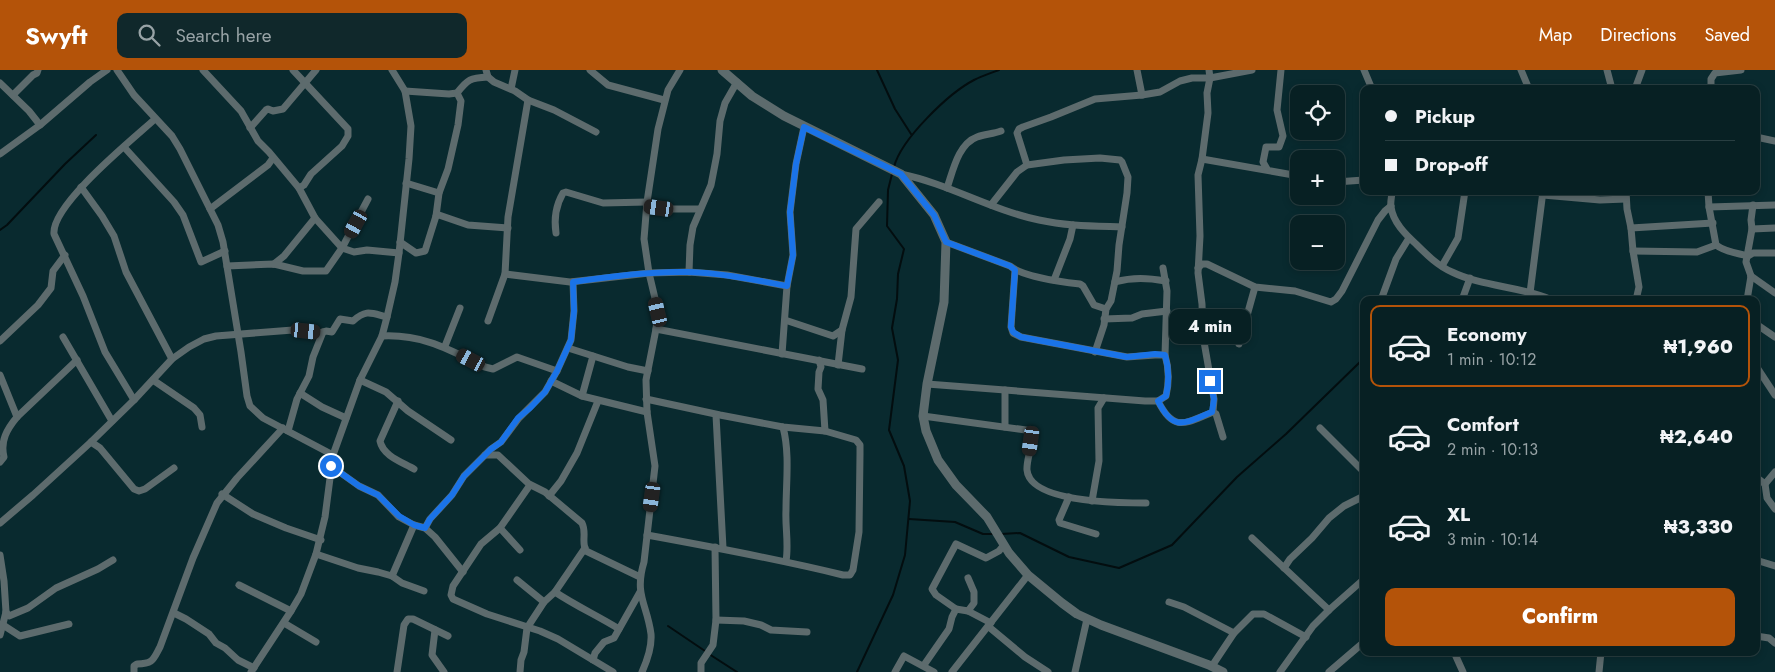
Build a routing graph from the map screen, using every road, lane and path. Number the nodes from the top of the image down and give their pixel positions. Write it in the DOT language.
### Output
graph roads {
  1 [pos="38,70"];
  2 [pos="107,70"];
  3 [pos="117,70"];
  4 [pos="204,70"];
  5 [pos="294,70"];
  6 [pos="316,70"];
  7 [pos="392,70"];
  8 [pos="515,70"];
  9 [pos="590,70"];
  10 [pos="680,70"];
  11 [pos="722,70"];
  12 [pos="1137,70"];
  13 [pos="1208,70"];
  14 [pos="1252,70"];
  15 [pos="1281,70"];
  16 [pos="1364,70"];
  17 [pos="1521,70"];
  18 [pos="1607,70"];
  19 [pos="1642,70"];
  20 [pos="1741,70"];
  21 [pos="487,74"];
  22 [pos="1210,78"];
  23 [pos="736,82"];
  24 [pos="0,83"];
  25 [pos="306,83"];
  26 [pos="1370,85"];
  27 [pos="1527,85"];
  28 [pos="1611,85"];
  29 [pos="1636,85"];
  30 [pos="1711,85"];
  31 [pos="511,89"];
  32 [pos="405,91"];
  33 [pos="457,93"];
  34 [pos="13,95"];
  35 [pos="1142,95"];
  36 [pos="528,100"];
  37 [pos="664,100"];
  38 [pos="155,119"];
  39 [pos="40,125"];
  40 [pos="804,127"];
  41 [pos="250,128"];
  42 [pos="1001,130"];
  43 [pos="596,132"];
  44 [pos="1760,138"];
  45 [pos="1775,142"];
  46 [pos="124,147"];
  47 [pos="0,154"];
  48 [pos="273,158"];
  49 [pos="1202,159"];
  50 [pos="1027,165"];
  51 [pos="1267,170"];
  52 [pos="901,174"];
  53 [pos="1290,174"];
  54 [pos="1360,180"];
  55 [pos="1345,181"];
  56 [pos="406,182"];
  57 [pos="81,188"];
  58 [pos="299,188"];
  59 [pos="947,188"];
  60 [pos="439,193"];
  61 [pos="1391,195"];
  62 [pos="1464,195"];
  63 [pos="1543,195"];
  64 [pos="1559,195"];
  65 [pos="1626,195"];
  66 [pos="1708,195"];
  67 [pos="368,199"];
  68 [pos="879,202"];
  69 [pos="647,204"];
  70 [pos="991,205"];
  71 [pos="1753,205"];
  72 [pos="1775,205"];
  73 [pos="1390,206"];
  74 [pos="1709,207"];
  75 [pos="210,209"];
  76 [pos="700,209"];
  77 [pos="436,216"];
  78 [pos="315,218"];
  79 [pos="1712,222"];
  80 [pos="1073,225"];
  81 [pos="1122,227"];
  82 [pos="508,228"];
  83 [pos="1631,228"];
  84 [pos="1775,228"];
  85 [pos="1752,229"];
  86 [pos="556,233"];
  87 [pos="1409,238"];
  88 [pos="400,242"];
  89 [pos="946,242"];
  90 [pos="1716,245"];
  91 [pos="342,248"];
  92 [pos="224,251"];
  93 [pos="1633,251"];
  94 [pos="399,253"];
  95 [pos="1775,253"];
  96 [pos="64,255"];
  97 [pos="1748,256"];
  98 [pos="274,264"];
  99 [pos="227,266"];
  100 [pos="1442,266"];
  101 [pos="1163,268"];
  102 [pos="1198,268"];
  103 [pos="1015,270"];
  104 [pos="689,272"];
  105 [pos="649,273"];
  106 [pos="504,274"];
  107 [pos="1751,276"];
  108 [pos="1470,278"];
  109 [pos="1054,280"];
  110 [pos="1166,281"];
  111 [pos="573,282"];
  112 [pos="1115,282"];
  113 [pos="787,286"];
  114 [pos="1255,287"];
  115 [pos="1530,292"];
  116 [pos="1775,293"];
  117 [pos="1382,296"];
  118 [pos="1463,296"];
  119 [pos="1541,296"];
  120 [pos="1637,296"];
  121 [pos="1748,296"];
  122 [pos="460,308"];
  123 [pos="1106,310"];
  124 [pos="1167,311"];
  125 [pos="387,317"];
  126 [pos="1104,319"];
  127 [pos="785,320"];
  128 [pos="488,321"];
  129 [pos="1760,326"];
  130 [pos="656,329"];
  131 [pos="842,330"];
  132 [pos="322,332"];
  133 [pos="238,334"];
  134 [pos="1774,334"];
  135 [pos="382,336"];
  136 [pos="63,337"];
  137 [pos="0,341"];
  138 [pos="1239,344"];
  139 [pos="445,346"];
  140 [pos="568,348"];
  141 [pos="1095,352"];
  142 [pos="782,354"];
  143 [pos="1165,355"];
  144 [pos="593,356"];
  145 [pos="172,358"];
  146 [pos="77,360"];
  147 [pos="819,360"];
  148 [pos="838,365"];
  149 [pos="862,369"];
  150 [pos="557,371"];
  151 [pos="648,371"];
  152 [pos="1760,372"];
  153 [pos="0,375"];
  154 [pos="153,380"];
  155 [pos="360,380"];
  156 [pos="552,381"];
  157 [pos="927,384"];
  158 [pos="1005,390"];
  159 [pos="300,393"];
  160 [pos="582,396"];
  161 [pos="1775,396"];
  162 [pos="1104,398"];
  163 [pos="646,399"];
  164 [pos="134,400"];
  165 [pos="598,400"];
  166 [pos="398,401"];
  167 [pos="1158,401"];
  168 [pos="648,412"];
  169 [pos="1212,412"];
  170 [pos="716,415"];
  171 [pos="923,416"];
  172 [pos="17,417"];
  173 [pos="346,418"];
  174 [pos="112,421"];
  175 [pos="783,427"];
  176 [pos="1005,427"];
  177 [pos="202,428"];
  178 [pos="1320,428"];
  179 [pos="285,430"];
  180 [pos="825,431"];
  181 [pos="1223,437"];
  182 [pos="451,440"];
  183 [pos="91,442"];
  184 [pos="497,445"];
  185 [pos="333,455"];
  186 [pos="485,455"];
  187 [pos="498,455"];
  188 [pos="0,462"];
  189 [pos="331,466"];
  190 [pos="174,468"];
  191 [pos="1360,468"];
  192 [pos="414,469"];
  193 [pos="1775,472"];
  194 [pos="1760,480"];
  195 [pos="1765,484"];
  196 [pos="530,485"];
  197 [pos="222,494"];
  198 [pos="549,496"];
  199 [pos="1069,497"];
  200 [pos="1360,498"];
  201 [pos="1092,501"];
  202 [pos="1146,503"];
  203 [pos="1775,510"];
  204 [pos="0,523"];
  205 [pos="414,525"];
  206 [pos="425,528"];
  207 [pos="500,528"];
  208 [pos="1096,534"];
  209 [pos="647,536"];
  210 [pos="1252,538"];
  211 [pos="320,540"];
  212 [pos="1004,545"];
  213 [pos="584,548"];
  214 [pos="719,548"];
  215 [pos="520,550"];
  216 [pos="316,554"];
  217 [pos="0,555"];
  218 [pos="113,560"];
  219 [pos="786,561"];
  220 [pos="1760,561"];
  221 [pos="1775,566"];
  222 [pos="1284,568"];
  223 [pos="463,572"];
  224 [pos="1028,574"];
  225 [pos="392,576"];
  226 [pos="640,576"];
  227 [pos="968,578"];
  228 [pos="517,580"];
  229 [pos="1360,583"];
  230 [pos="239,585"];
  231 [pos="424,591"];
  232 [pos="556,592"];
  233 [pos="640,592"];
  234 [pos="544,602"];
  235 [pos="1169,602"];
  236 [pos="956,609"];
  237 [pos="1329,610"];
  238 [pos="291,611"];
  239 [pos="968,611"];
  240 [pos="6,612"];
  241 [pos="174,613"];
  242 [pos="1087,618"];
  243 [pos="716,620"];
  244 [pos="284,623"];
  245 [pos="69,624"];
  246 [pos="3,625"];
  247 [pos="990,625"];
  248 [pos="527,628"];
  249 [pos="619,629"];
  250 [pos="436,630"];
  251 [pos="807,632"];
  252 [pos="1234,632"];
  253 [pos="0,635"];
  254 [pos="448,636"];
  255 [pos="1306,636"];
  256 [pos="1760,637"];
  257 [pos="316,642"];
  258 [pos="1775,643"];
  259 [pos="1360,646"];
  260 [pos="1456,656"];
  261 [pos="1601,656"];
  262 [pos="593,660"];
  263 [pos="924,665"];
  264 [pos="1209,668"];
  265 [pos="252,670"];
  266 [pos="1332,671"];
  267 [pos="134,672"];
  268 [pos="397,672"];
  269 [pos="444,672"];
  270 [pos="520,672"];
  271 [pos="613,672"];
  272 [pos="642,672"];
  273 [pos="701,672"];
  274 [pos="895,672"];
  275 [pos="934,672"];
  276 [pos="952,672"];
  277 [pos="1048,672"];
  278 [pos="1075,672"];
  279 [pos="1223,672"];
  280 [pos="1280,672"];
  281 [pos="1463,672"];
  282 [pos="1599,672"];
  1 -- 34 [label="street"];
  2 -- 39 [label="street"];
  3 -- 38 [label="street"];
  4 -- 41 [label="street"];
  5 -- 25 [label="street"];
  6 -- 25 [label="street"];
  7 -- 32 [label="street"];
  8 -- 31 [label="street"];
  9 -- 37 [label="street"];
  10 -- 37 [label="street"];
  11 -- 23 [label="street"];
  12 -- 35 [label="street"];
  13 -- 22 [label="street"];
  14 -- 22 [label="street"];
  15 -- 51 [label="street"];
  16 -- 26 [label="street"];
  17 -- 27 [label="street"];
  18 -- 28 [label="street"];
  19 -- 29 [label="street"];
  20 -- 30 [label="street"];
  21 -- 31 [label="street"];
  21 -- 33 [label="street"];
  22 -- 35 [label="street"];
  22 -- 49 [label="street"];
  23 -- 40 [label="street"];
  23 -- 76 [label="street"];
  24 -- 34 [label="street"];
  25 -- 41 [label="street"];
  25 -- 58 [label="street"];
  31 -- 36 [label="street"];
  32 -- 33 [label="street"];
  32 -- 56 [label="street"];
  33 -- 60 [label="street"];
  34 -- 39 [label="street"];
  35 -- 50 [label="street"];
  36 -- 43 [label="street"];
  36 -- 82 [label="street"];
  37 -- 69 [label="street"];
  38 -- 46 [label="street"];
  38 -- 75 [label="street"];
  39 -- 47 [label="street"];
  40 -- 52 [label="street"];
  40 -- 113 [label="street"];
  41 -- 48 [label="street"];
  42 -- 59 [label="street"];
  44 -- 45 [label="street"];
  46 -- 57 [label="street"];
  46 -- 92 [label="street"];
  48 -- 58 [label="street"];
  48 -- 75 [label="street"];
  49 -- 51 [label="street"];
  49 -- 102 [label="street"];
  50 -- 70 [label="street"];
  50 -- 81 [label="street"];
  51 -- 53 [label="street"];
  52 -- 59 [label="street"];
  52 -- 89 [label="street"];
  54 -- 55 [label="street"];
  56 -- 60 [label="street"];
  56 -- 88 [label="street"];
  57 -- 96 [label="street"];
  57 -- 145 [label="street"];
  58 -- 78 [label="street"];
  59 -- 70 [label="street"];
  60 -- 77 [label="street"];
  61 -- 73 [label="street"];
  62 -- 100 [label="street"];
  63 -- 115 [label="street"];
  64 -- 65 [label="street"];
  65 -- 83 [label="street"];
  66 -- 74 [label="street"];
  67 -- 91 [label="street"];
  68 -- 131 [label="street"];
  69 -- 76 [label="street"];
  69 -- 86 [label="street"];
  69 -- 105 [label="street"];
  70 -- 80 [label="street"];
  71 -- 72 [label="street"];
  71 -- 74 [label="street"];
  71 -- 85 [label="street"];
  73 -- 87 [label="street"];
  73 -- 114 [label="street"];
  74 -- 79 [label="street"];
  75 -- 92 [label="street"];
  76 -- 104 [label="street"];
  77 -- 82 [label="street"];
  77 -- 88 [label="street"];
  78 -- 91 [label="street"];
  78 -- 98 [label="street"];
  79 -- 83 [label="street"];
  79 -- 90 [label="street"];
  80 -- 81 [label="street"];
  80 -- 109 [label="street"];
  81 -- 112 [label="street"];
  82 -- 106 [label="street"];
  83 -- 93 [label="street"];
  84 -- 85 [label="street"];
  85 -- 97 [label="street"];
  87 -- 100 [label="street"];
  87 -- 117 [label="street"];
  88 -- 94 [label="street"];
  89 -- 103 [label="street"];
  89 -- 157 [label="street"];
  90 -- 93 [label="street"];
  90 -- 97 [label="street"];
  91 -- 94 [label="street"];
  91 -- 98 [label="street"];
  92 -- 99 [label="street"];
  93 -- 120 [label="street"];
  94 -- 125 [label="street"];
  95 -- 97 [label="street"];
  96 -- 137 [label="street"];
  96 -- 164 [label="street"];
  97 -- 107 [label="street"];
  98 -- 99 [label="street"];
  99 -- 133 [label="street"];
  100 -- 108 [label="street"];
  101 -- 110 [label="street"];
  102 -- 114 [label="street"];
  102 -- 169 [label="street"];
  103 -- 109 [label="street"];
  103 -- 141 [label="street"];
  104 -- 105 [label="street"];
  104 -- 113 [label="street"];
  105 -- 111 [label="street"];
  105 -- 130 [label="street"];
  106 -- 111 [label="street"];
  106 -- 128 [label="street"];
  107 -- 116 [label="street"];
  107 -- 121 [label="street"];
  108 -- 115 [label="street"];
  108 -- 118 [label="street"];
  109 -- 123 [label="street"];
  110 -- 112 [label="street"];
  110 -- 124 [label="street"];
  111 -- 140 [label="street"];
  112 -- 123 [label="street"];
  113 -- 127 [label="street"];
  114 -- 138 [label="street"];
  115 -- 119 [label="street"];
  122 -- 139 [label="street"];
  123 -- 126 [label="street"];
  124 -- 126 [label="street"];
  124 -- 143 [label="street"];
  125 -- 132 [label="street"];
  125 -- 135 [label="street"];
  126 -- 141 [label="street"];
  127 -- 131 [label="street"];
  127 -- 142 [label="street"];
  129 -- 134 [label="street"];
  130 -- 142 [label="street"];
  130 -- 151 [label="street"];
  131 -- 148 [label="street"];
  132 -- 133 [label="street"];
  132 -- 159 [label="street"];
  133 -- 145 [label="street"];
  133 -- 179 [label="street"];
  135 -- 139 [label="street"];
  135 -- 155 [label="street"];
  136 -- 146 [label="street"];
  139 -- 150 [label="street"];
  140 -- 144 [label="street"];
  140 -- 150 [label="street"];
  141 -- 143 [label="street"];
  142 -- 147 [label="street"];
  143 -- 167 [label="street"];
  144 -- 151 [label="street"];
  144 -- 160 [label="street"];
  145 -- 154 [label="street"];
  146 -- 172 [label="street"];
  146 -- 174 [label="street"];
  147 -- 148 [label="street"];
  147 -- 180 [label="street"];
  148 -- 149 [label="street"];
  150 -- 156 [label="street"];
  151 -- 163 [label="street"];
  152 -- 161 [label="street"];
  153 -- 172 [label="street"];
  154 -- 164 [label="street"];
  154 -- 177 [label="street"];
  155 -- 166 [label="street"];
  155 -- 173 [label="street"];
  156 -- 160 [label="street"];
  156 -- 184 [label="street"];
  157 -- 158 [label="street"];
  157 -- 171 [label="street"];
  158 -- 162 [label="street"];
  158 -- 176 [label="street"];
  159 -- 173 [label="street"];
  159 -- 179 [label="street"];
  160 -- 165 [label="street"];
  162 -- 167 [label="street"];
  162 -- 201 [label="street"];
  163 -- 168 [label="street"];
  163 -- 170 [label="street"];
  164 -- 174 [label="street"];
  165 -- 168 [label="street"];
  165 -- 198 [label="street"];
  166 -- 182 [label="street"];
  166 -- 192 [label="street"];
  167 -- 169 [label="street"];
  168 -- 209 [label="street"];
  169 -- 181 [label="street"];
  170 -- 175 [label="street"];
  170 -- 214 [label="street"];
  171 -- 176 [label="street"];
  171 -- 212 [label="street"];
  172 -- 188 [label="street"];
  173 -- 185 [label="street"];
  174 -- 183 [label="street"];
  175 -- 180 [label="street"];
  175 -- 219 [label="street"];
  176 -- 199 [label="street"];
  178 -- 191 [label="street"];
  179 -- 185 [label="street"];
  179 -- 197 [label="street"];
  180 -- 219 [label="street"];
  183 -- 190 [label="street"];
  183 -- 204 [label="street"];
  184 -- 186 [label="street"];
  184 -- 187 [label="street"];
  185 -- 189 [label="street"];
  186 -- 187 [label="street"];
  186 -- 206 [label="street"];
  187 -- 196 [label="street"];
  189 -- 205 [label="street"];
  189 -- 211 [label="street"];
  193 -- 195 [label="street"];
  194 -- 195 [label="street"];
  195 -- 203 [label="street"];
  196 -- 198 [label="street"];
  196 -- 207 [label="street"];
  197 -- 211 [label="street"];
  197 -- 241 [label="street"];
  198 -- 213 [label="street"];
  199 -- 201 [label="street"];
  199 -- 208 [label="street"];
  200 -- 222 [label="street"];
  201 -- 202 [label="street"];
  205 -- 206 [label="street"];
  205 -- 225 [label="street"];
  206 -- 223 [label="street"];
  207 -- 215 [label="street"];
  207 -- 223 [label="street"];
  209 -- 214 [label="street"];
  209 -- 226 [label="street"];
  210 -- 222 [label="street"];
  211 -- 216 [label="street"];
  212 -- 224 [label="street"];
  212 -- 236 [label="street"];
  213 -- 226 [label="street"];
  213 -- 232 [label="street"];
  214 -- 219 [label="street"];
  214 -- 243 [label="street"];
  216 -- 225 [label="street"];
  216 -- 238 [label="street"];
  217 -- 240 [label="street"];
  218 -- 240 [label="street"];
  220 -- 221 [label="street"];
  222 -- 237 [label="street"];
  223 -- 248 [label="street"];
  224 -- 242 [label="street"];
  224 -- 247 [label="street"];
  225 -- 231 [label="street"];
  226 -- 233 [label="street"];
  227 -- 239 [label="street"];
  228 -- 234 [label="street"];
  229 -- 237 [label="street"];
  230 -- 238 [label="street"];
  232 -- 234 [label="street"];
  232 -- 249 [label="street"];
  233 -- 249 [label="street"];
  233 -- 272 [label="street"];
  234 -- 248 [label="street"];
  235 -- 252 [label="street"];
  236 -- 239 [label="street"];
  236 -- 263 [label="street"];
  237 -- 255 [label="street"];
  238 -- 244 [label="street"];
  239 -- 247 [label="street"];
  240 -- 246 [label="street"];
  241 -- 265 [label="street"];
  241 -- 267 [label="street"];
  242 -- 264 [label="street"];
  242 -- 278 [label="street"];
  243 -- 251 [label="street"];
  243 -- 273 [label="street"];
  244 -- 257 [label="street"];
  244 -- 265 [label="street"];
  245 -- 246 [label="street"];
  246 -- 253 [label="street"];
  247 -- 276 [label="street"];
  247 -- 277 [label="street"];
  248 -- 262 [label="street"];
  248 -- 270 [label="street"];
  249 -- 262 [label="street"];
  250 -- 254 [label="street"];
  250 -- 268 [label="street"];
  250 -- 269 [label="street"];
  252 -- 255 [label="street"];
  252 -- 264 [label="street"];
  255 -- 280 [label="street"];
  256 -- 258 [label="street"];
  259 -- 266 [label="street"];
  260 -- 281 [label="street"];
  261 -- 282 [label="street"];
  262 -- 271 [label="street"];
  263 -- 274 [label="street"];
  263 -- 275 [label="street"];
  264 -- 279 [label="street"];
}
